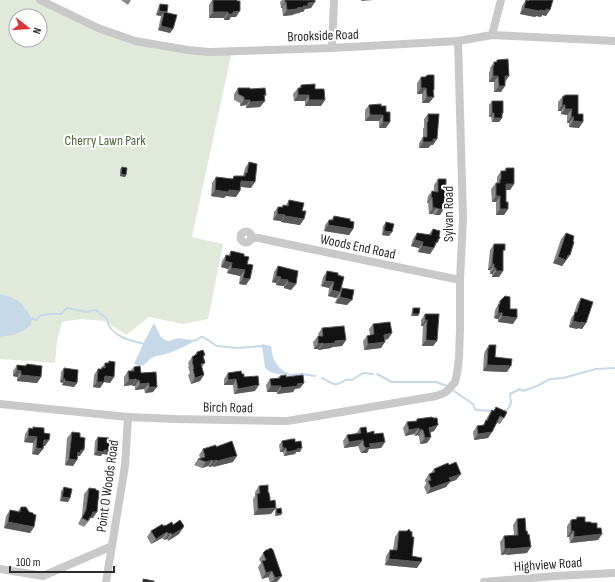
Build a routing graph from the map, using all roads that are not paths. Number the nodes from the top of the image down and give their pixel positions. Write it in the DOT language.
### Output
graph roads {
  1 [pos="40,0"];
  2 [pos="334,0"];
  3 [pos="501,0"];
  4 [pos="492,35"];
  5 [pos="458,41"];
  6 [pos="615,41"];
  7 [pos="332,48"];
  8 [pos="251,238"];
  9 [pos="460,280"];
  10 [pos="450,389"];
  11 [pos="0,404"];
  12 [pos="128,417"];
  13 [pos="112,546"];
  14 [pos="0,569"];
  15 [pos="615,573"];
  16 [pos="106,582"];
  17 [pos="484,582"];
  1 -- 7 [label="street, Brookside Road"];
  2 -- 7 [label="street"];
  3 -- 4 [label="street"];
  4 -- 5 [label="street, Brookside Road"];
  4 -- 6 [label="street, Brookside Road"];
  5 -- 7 [label="street, Brookside Road"];
  5 -- 9 [label="street, Sylvan Road"];
  8 -- 9 [label="street, Woods End Road"];
  9 -- 10 [label="street, Sylvan Road"];
  10 -- 12 [label="street, Birch Road"];
  11 -- 12 [label="street, Birch Road"];
  12 -- 13 [label="street, Point O Woods Road"];
  13 -- 14 [label="street"];
  13 -- 16 [label="street, Point O Woods Road"];
  15 -- 17 [label="street, Highview Road"];
}
